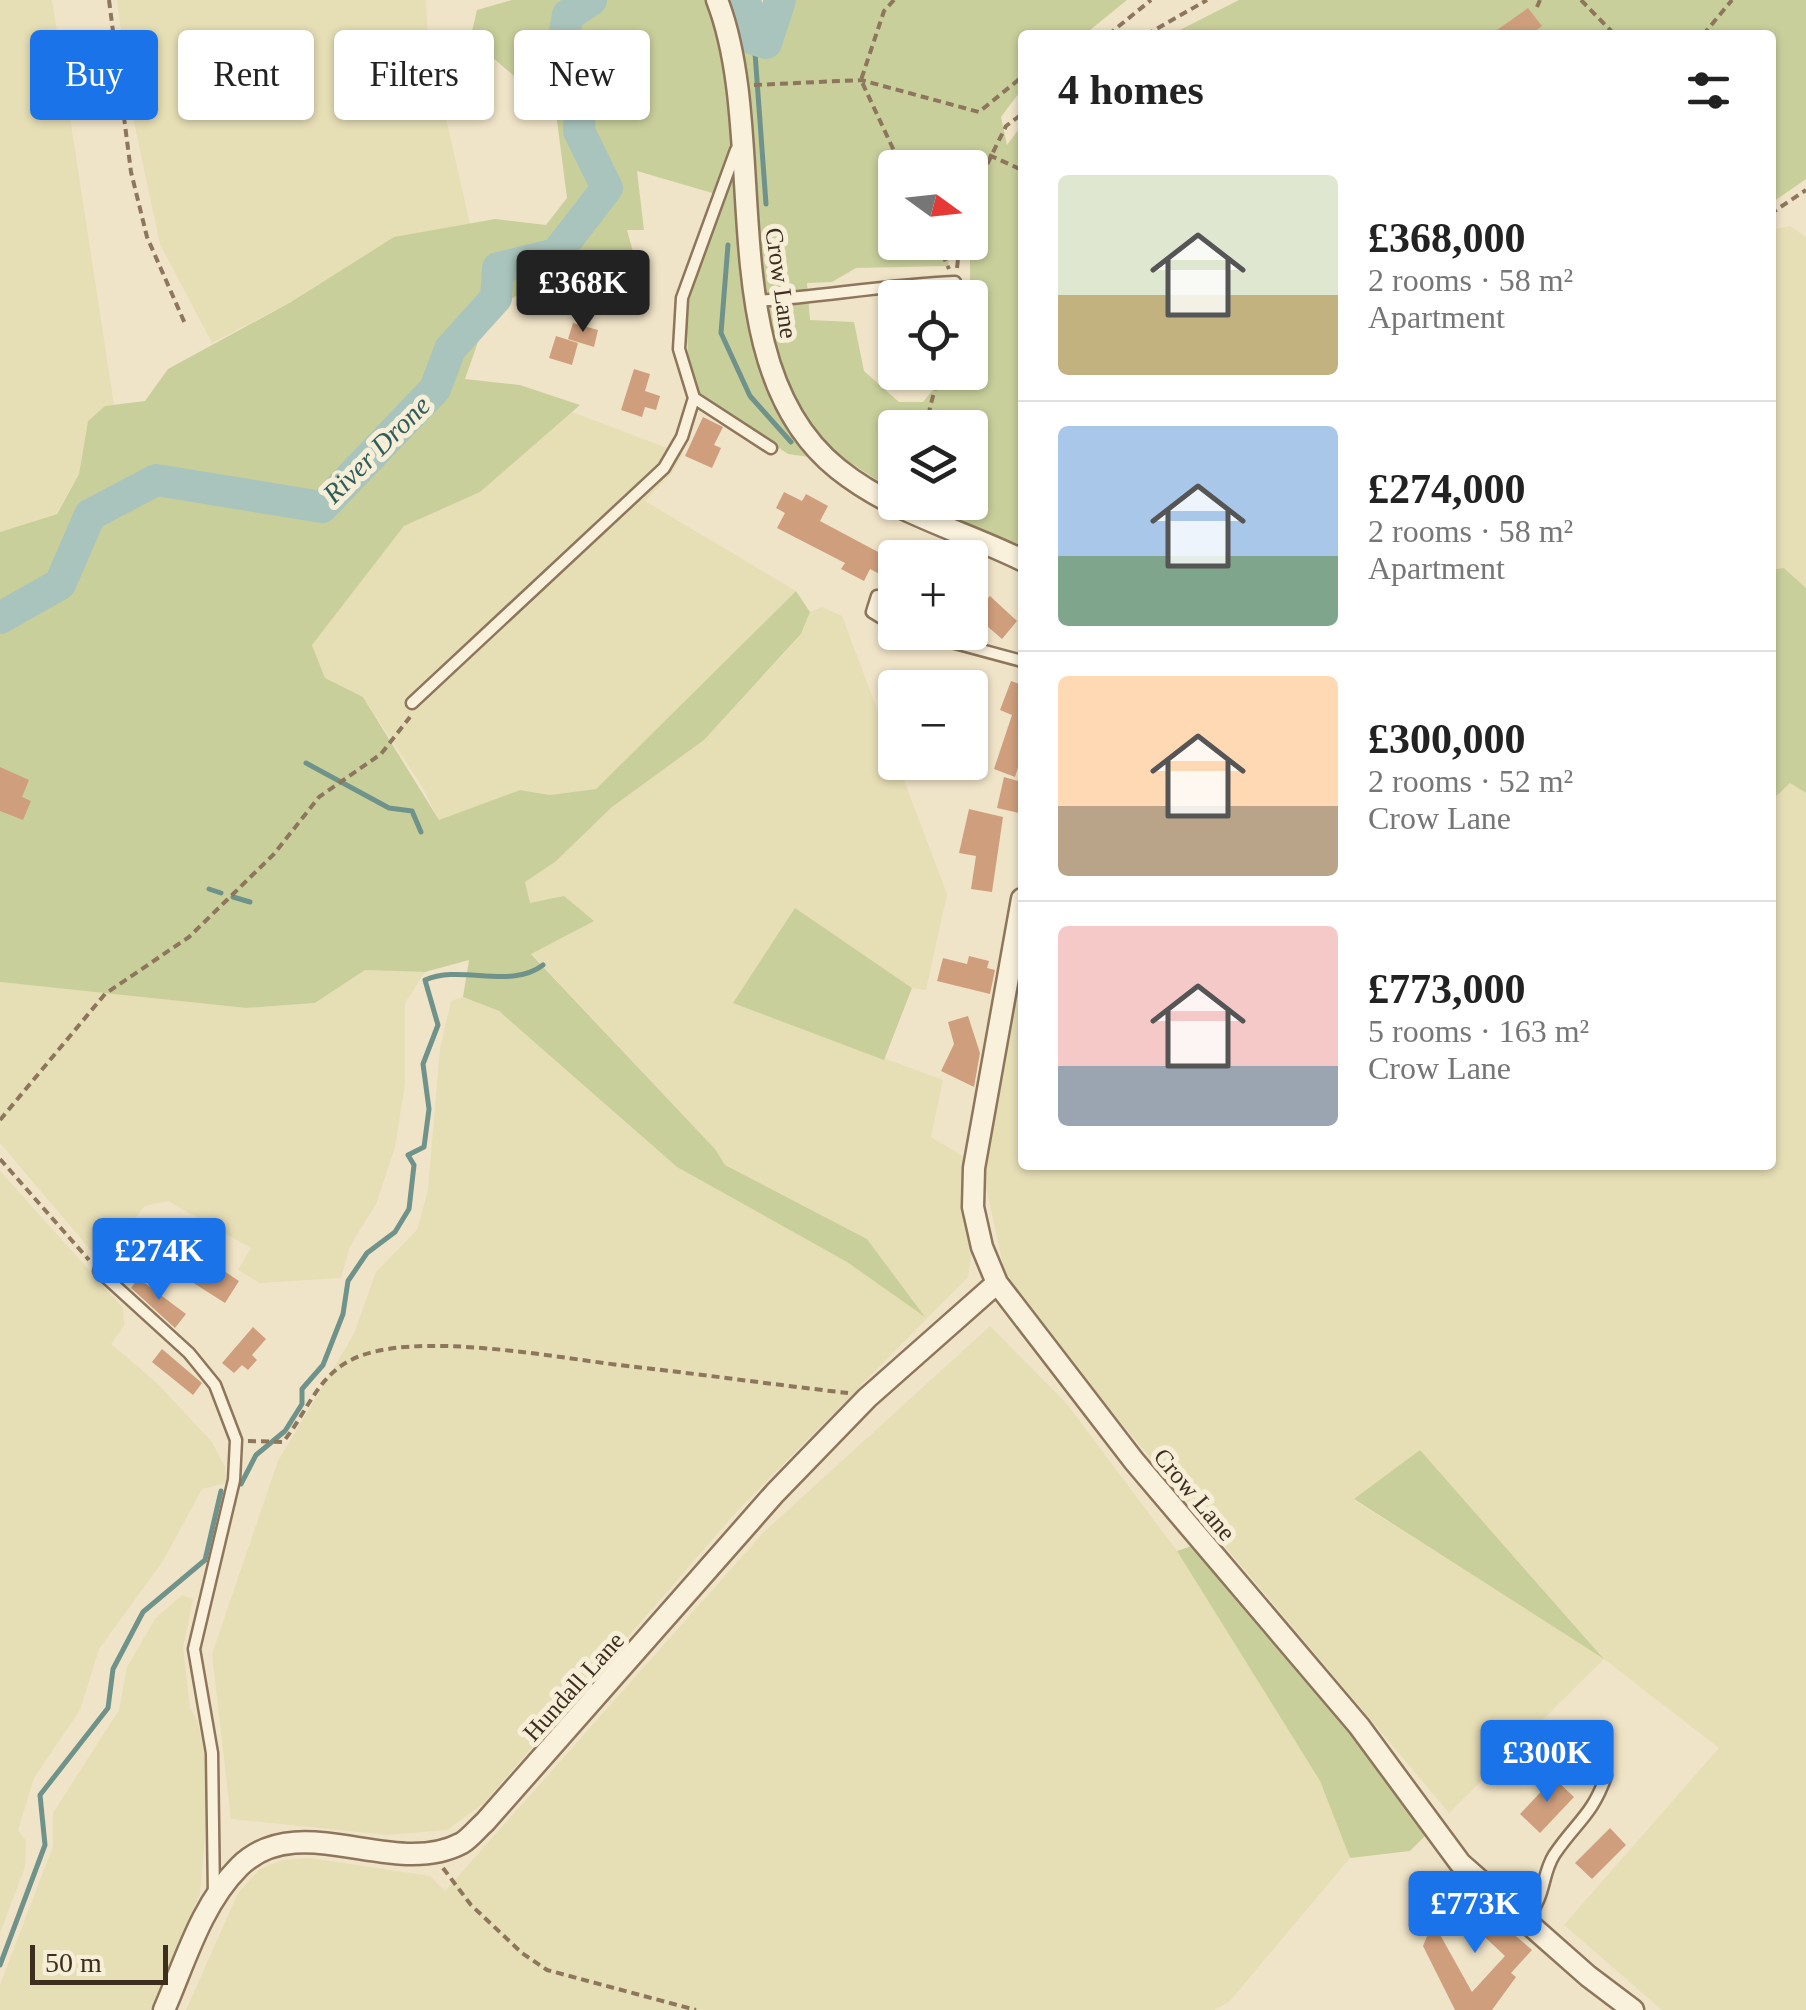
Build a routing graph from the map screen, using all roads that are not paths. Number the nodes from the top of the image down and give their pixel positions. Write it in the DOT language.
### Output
graph roads {
  1 [pos="718,2"];
  2 [pos="742,135"];
  3 [pos="878,285"];
  4 [pos="756,301"];
  5 [pos="694,398"];
  6 [pos="771,448"];
  7 [pos="1018,558"];
  8 [pos="877,596"];
  9 [pos="878,616"];
  10 [pos="981,650"];
  11 [pos="1018,660"];
  12 [pos="412,703"];
  13 [pos="1018,922"];
  14 [pos="99,1271"];
  15 [pos="997,1282"];
  16 [pos="1606,1776"];
  17 [pos="214,1898"];
  18 [pos="1526,1921"];
  19 [pos="164,2010"];
  20 [pos="1634,2010"];
  1 -- 2 [label="street, Crow Lane"];
  2 -- 4 [label="street, Crow Lane"];
  2 -- 5 [label="lane"];
  3 -- 4 [label="lane"];
  4 -- 7 [label="street, Crow Lane"];
  5 -- 6 [label="lane"];
  5 -- 12 [label="lane"];
  8 -- 9 [label="lane"];
  10 -- 11 [label="lane"];
  13 -- 15 [label="street, Crow Lane"];
  14 -- 17 [label="lane"];
  15 -- 17 [label="street, Hundall Lane"];
  15 -- 18 [label="street, Crow Lane"];
  16 -- 18 [label="lane"];
  17 -- 19 [label="street, Hundall Lane"];
  18 -- 20 [label="street, Crow Lane"];
}
